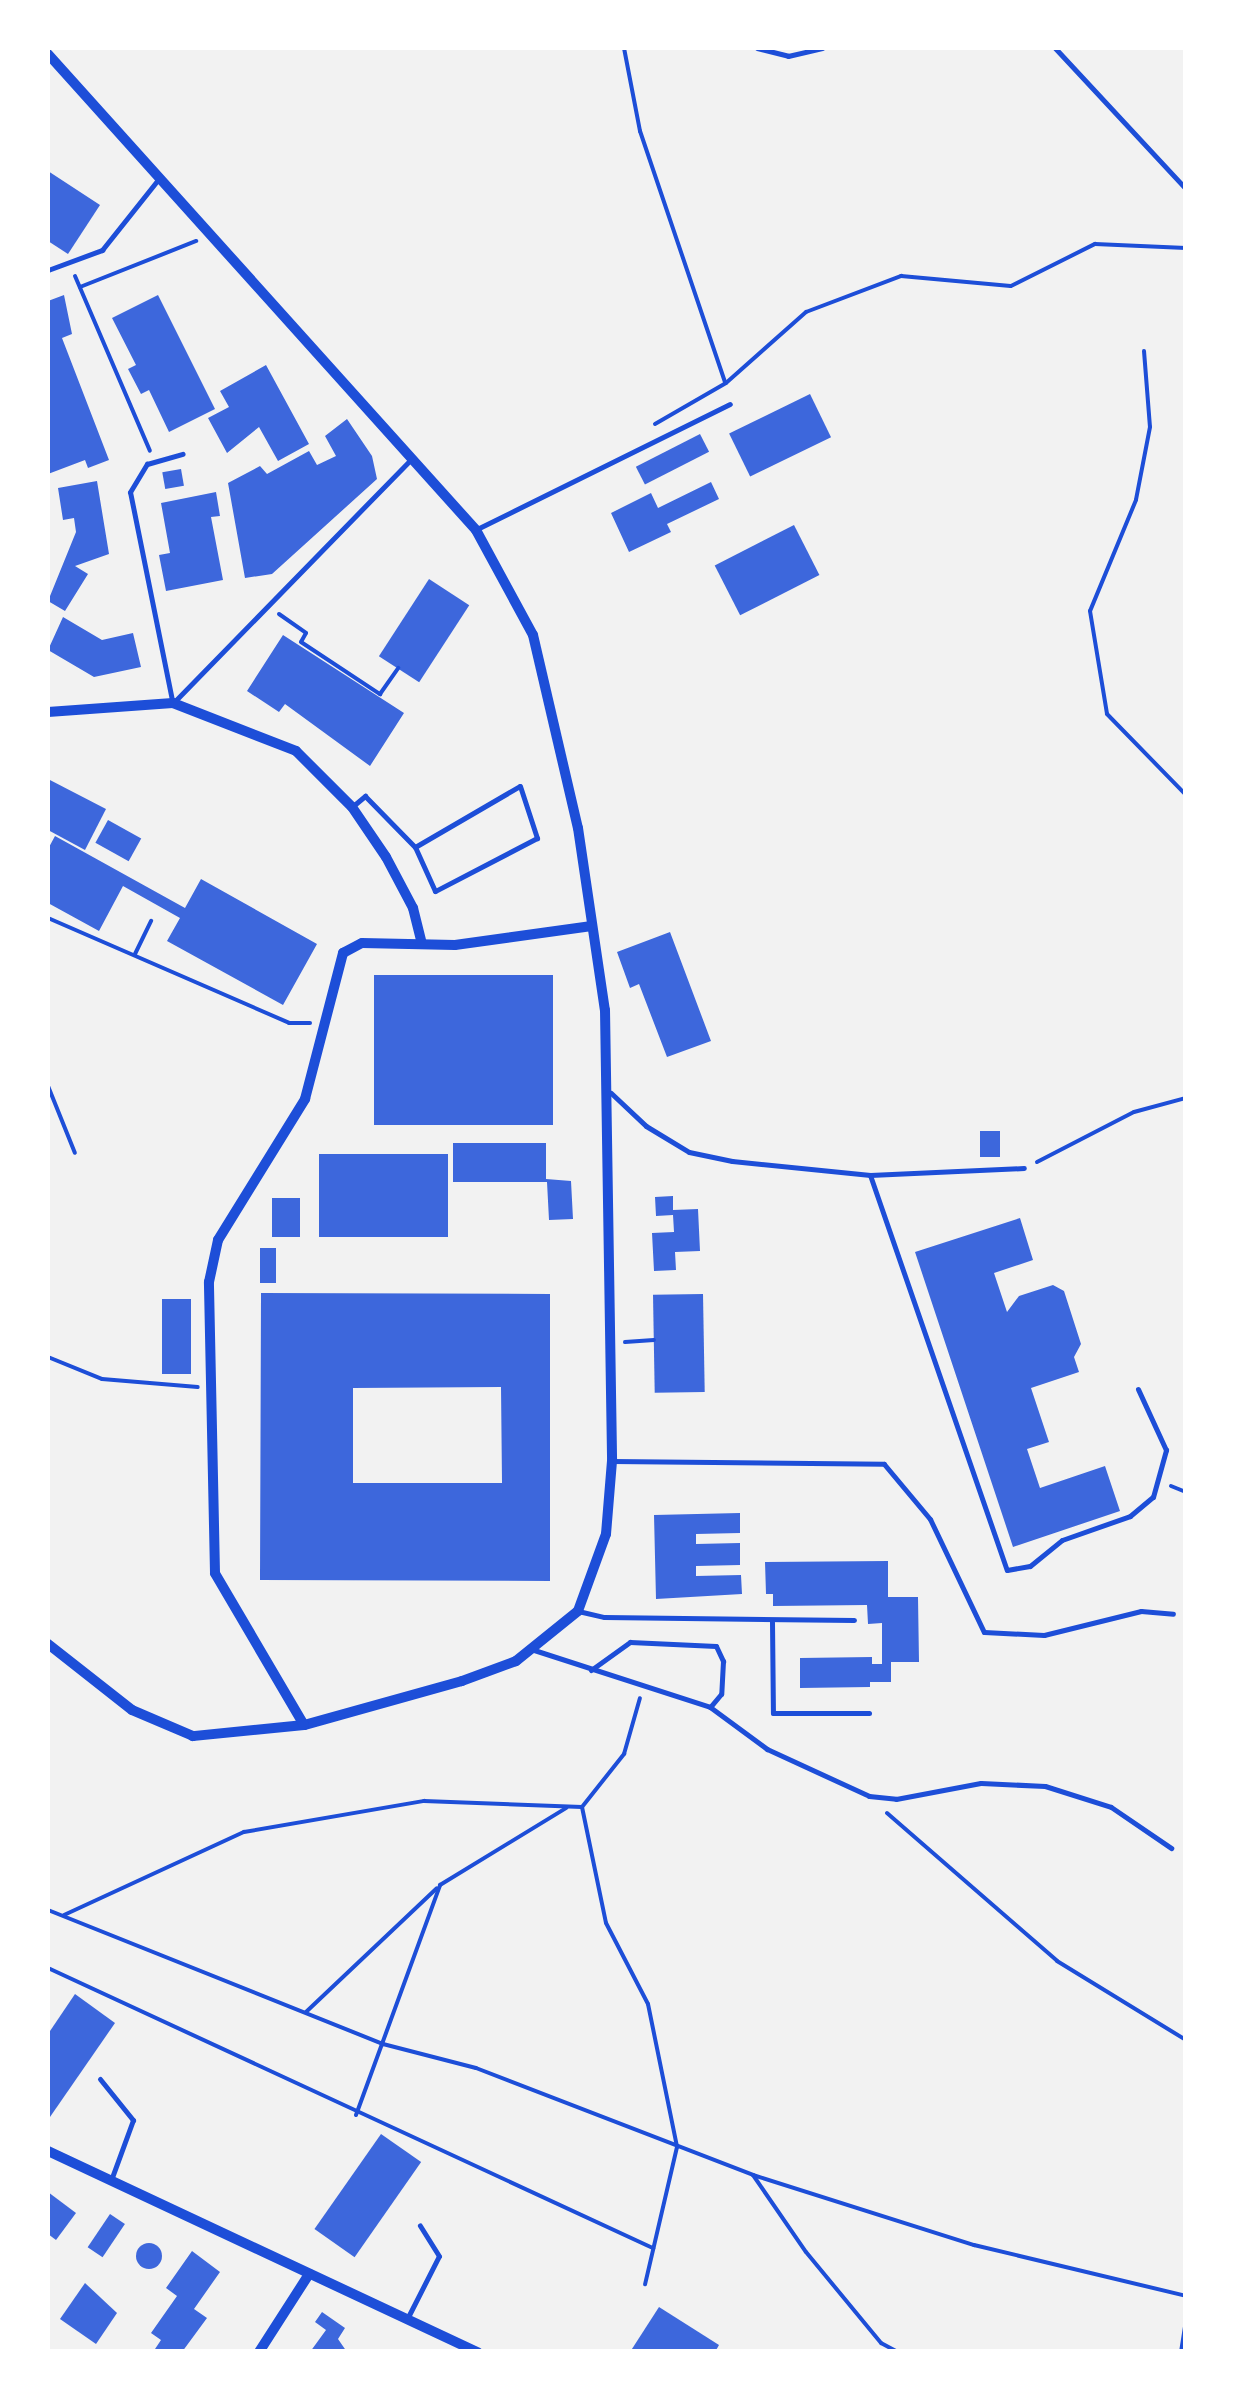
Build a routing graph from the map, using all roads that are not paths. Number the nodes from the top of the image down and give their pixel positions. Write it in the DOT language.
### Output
graph roads {
  1 [pos="757,48"];
  2 [pos="822,48"];
  3 [pos="1055,48"];
  4 [pos="48,54"];
  5 [pos="160,177"];
  6 [pos="1186,189"];
  7 [pos="48,270"];
  8 [pos="730,404"];
  9 [pos="183,454"];
  10 [pos="413,457"];
  11 [pos="476,530"];
  12 [pos="172,703"];
  13 [pos="48,712"];
  14 [pos="352,807"];
  15 [pos="414,846"];
  16 [pos="592,926"];
  17 [pos="422,944"];
  18 [pos="611,1093"];
  19 [pos="1024,1168"];
  20 [pos="870,1175"];
  21 [pos="1138,1389"];
  22 [pos="612,1461"];
  23 [pos="578,1611"];
  24 [pos="1172,1614"];
  25 [pos="854,1620"];
  26 [pos="772,1622"];
  27 [pos="48,1644"];
  28 [pos="534,1650"];
  29 [pos="590,1670"];
  30 [pos="710,1707"];
  31 [pos="870,1713"];
  32 [pos="304,1725"];
  33 [pos="1171,1848"];
  34 [pos="100,2079"];
  35 [pos="48,2151"];
  36 [pos="110,2180"];
  37 [pos="420,2225"];
  38 [pos="310,2274"];
  39 [pos="408,2317"];
  40 [pos="259,2352"];
  41 [pos="478,2352"];
  1 -- 2 [label="lane"];
  3 -- 6 [label="lane"];
  4 -- 5 [label="street"];
  5 -- 7 [label="lane"];
  5 -- 10 [label="street"];
  8 -- 11 [label="lane"];
  9 -- 12 [label="lane"];
  10 -- 11 [label="street"];
  10 -- 12 [label="lane"];
  11 -- 16 [label="street"];
  12 -- 13 [label="street"];
  12 -- 14 [label="street"];
  14 -- 15 [label="lane"];
  14 -- 17 [label="street"];
  15 -- 15 [label="lane"];
  16 -- 17 [label="street"];
  16 -- 18 [label="street"];
  17 -- 32 [label="street"];
  18 -- 20 [label="lane"];
  18 -- 22 [label="street"];
  19 -- 20 [label="lane"];
  20 -- 21 [label="lane"];
  22 -- 23 [label="street"];
  22 -- 24 [label="lane"];
  23 -- 26 [label="lane"];
  23 -- 28 [label="street"];
  25 -- 26 [label="lane"];
  26 -- 31 [label="lane"];
  27 -- 32 [label="street"];
  28 -- 29 [label="lane"];
  28 -- 32 [label="street"];
  29 -- 30 [label="lane"];
  29 -- 30 [label="lane"];
  30 -- 33 [label="lane"];
  34 -- 36 [label="lane"];
  35 -- 36 [label="street"];
  36 -- 38 [label="street"];
  37 -- 39 [label="lane"];
  38 -- 39 [label="street"];
  38 -- 40 [label="street"];
  39 -- 41 [label="street"];
}
